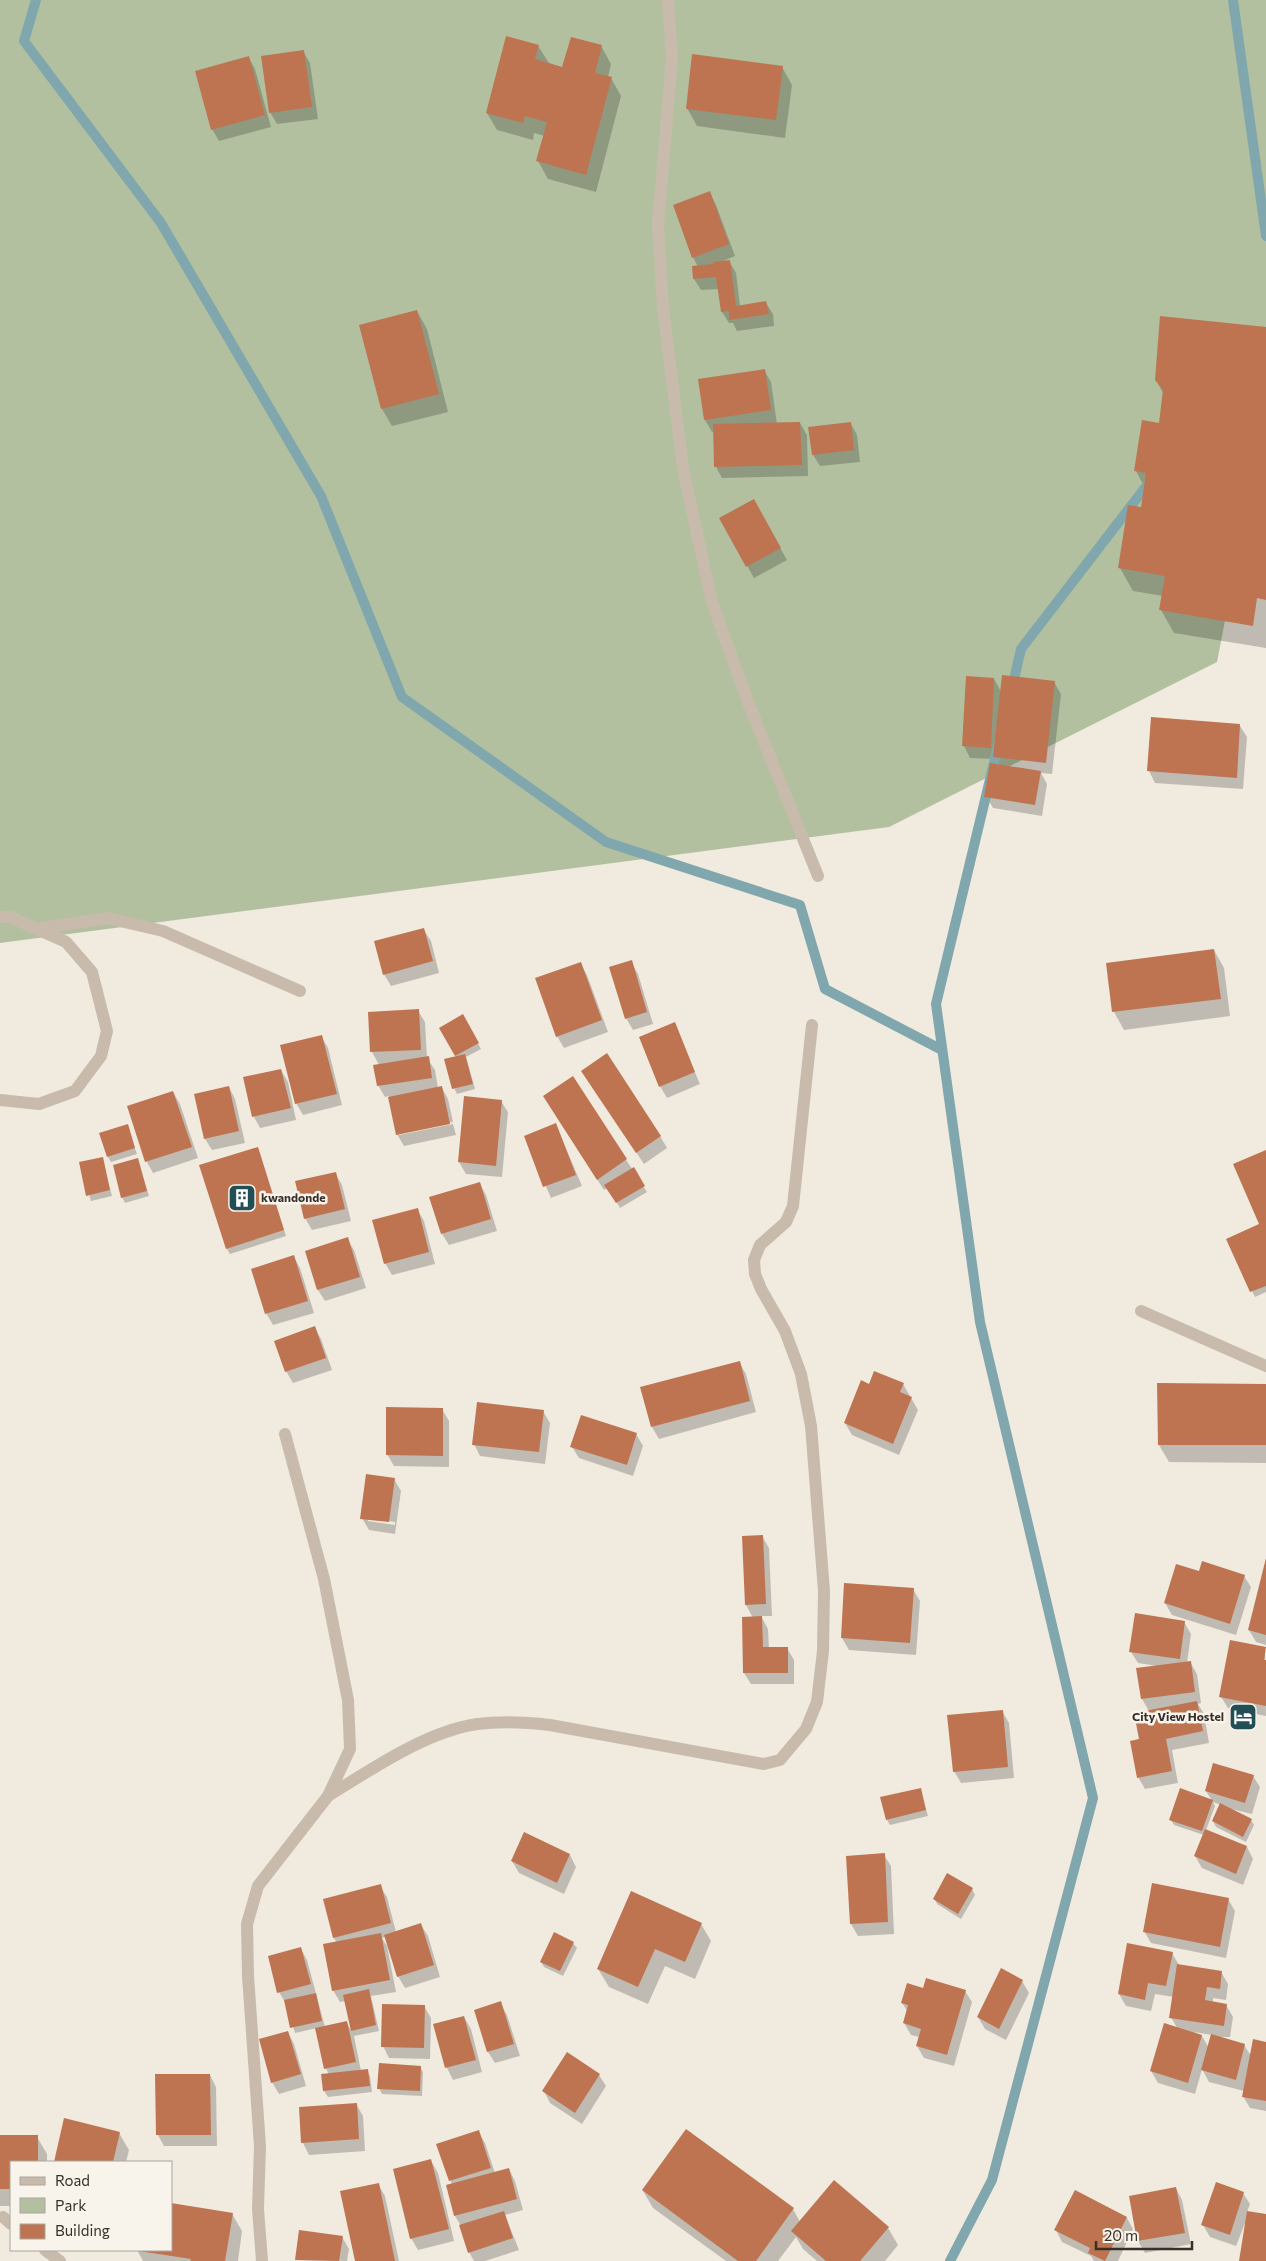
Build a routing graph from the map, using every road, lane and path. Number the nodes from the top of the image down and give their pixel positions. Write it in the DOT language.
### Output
graph roads {
  1 [pos="668,0"];
  2 [pos="818,876"];
  3 [pos="0,917"];
  4 [pos="36,929"];
  5 [pos="300,991"];
  6 [pos="812,1025"];
  7 [pos="0,1100"];
  8 [pos="1141,1311"];
  9 [pos="1266,1366"];
  10 [pos="285,1434"];
  11 [pos="328,1796"];
  12 [pos="46,2251"];
  13 [pos="60,2261"];
  14 [pos="262,2261"];
  1 -- 2 [label="street"];
  3 -- 4 [label="street"];
  4 -- 5 [label="street"];
  4 -- 7 [label="street"];
  6 -- 11 [label="street"];
  8 -- 9 [label="street"];
  10 -- 11 [label="street"];
  11 -- 14 [label="street"];
  12 -- 13 [label="street"];
}
